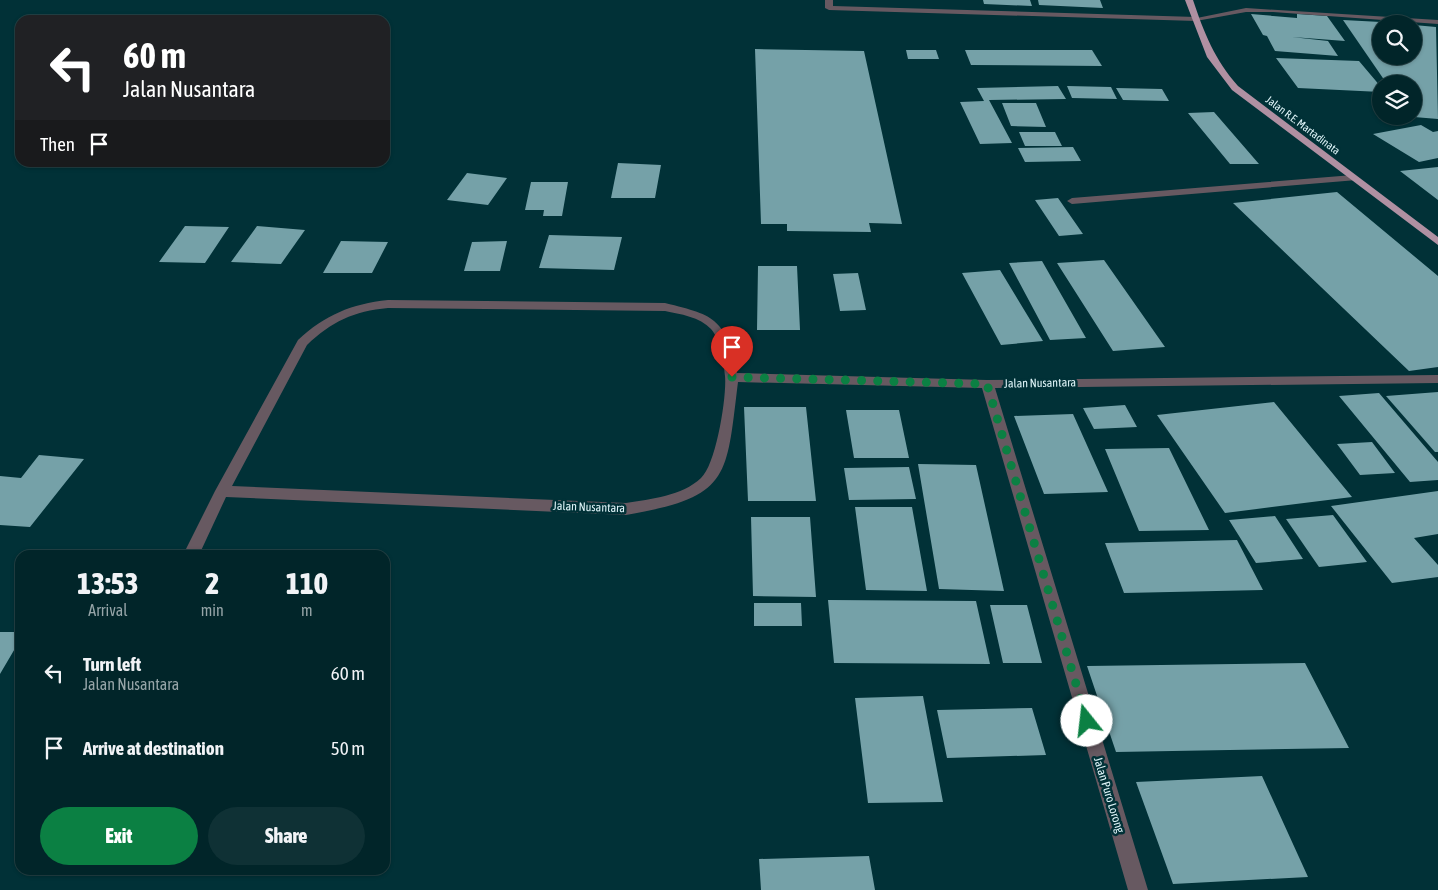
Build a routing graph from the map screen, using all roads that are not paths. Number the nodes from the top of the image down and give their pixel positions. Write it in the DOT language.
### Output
graph roads {
  1 [pos="829,0"];
  2 [pos="1189,0"];
  3 [pos="1196,19"];
  4 [pos="1438,22"];
  5 [pos="1353,178"];
  6 [pos="1072,201"];
  7 [pos="1438,242"];
  8 [pos="732,377"];
  9 [pos="1438,379"];
  10 [pos="987,384"];
  11 [pos="222,491"];
  12 [pos="192,550"];
  13 [pos="1138,890"];
  1 -- 3 [label="street"];
  2 -- 3 [label="highway, Jalan R.E. Martadinata"];
  3 -- 4 [label="street"];
  3 -- 5 [label="highway, Jalan R.E. Martadinata"];
  5 -- 6 [label="street"];
  5 -- 7 [label="highway, Jalan R.E. Martadinata"];
  8 -- 10 [label="street, Jalan Nusantara"];
  8 -- 11 [label="street, Jalan Nusantara"];
  8 -- 11 [label="street"];
  9 -- 10 [label="street, Jalan Nusantara"];
  10 -- 13 [label="street, Jalan Puro Lorong"];
  11 -- 12 [label="street"];
}
